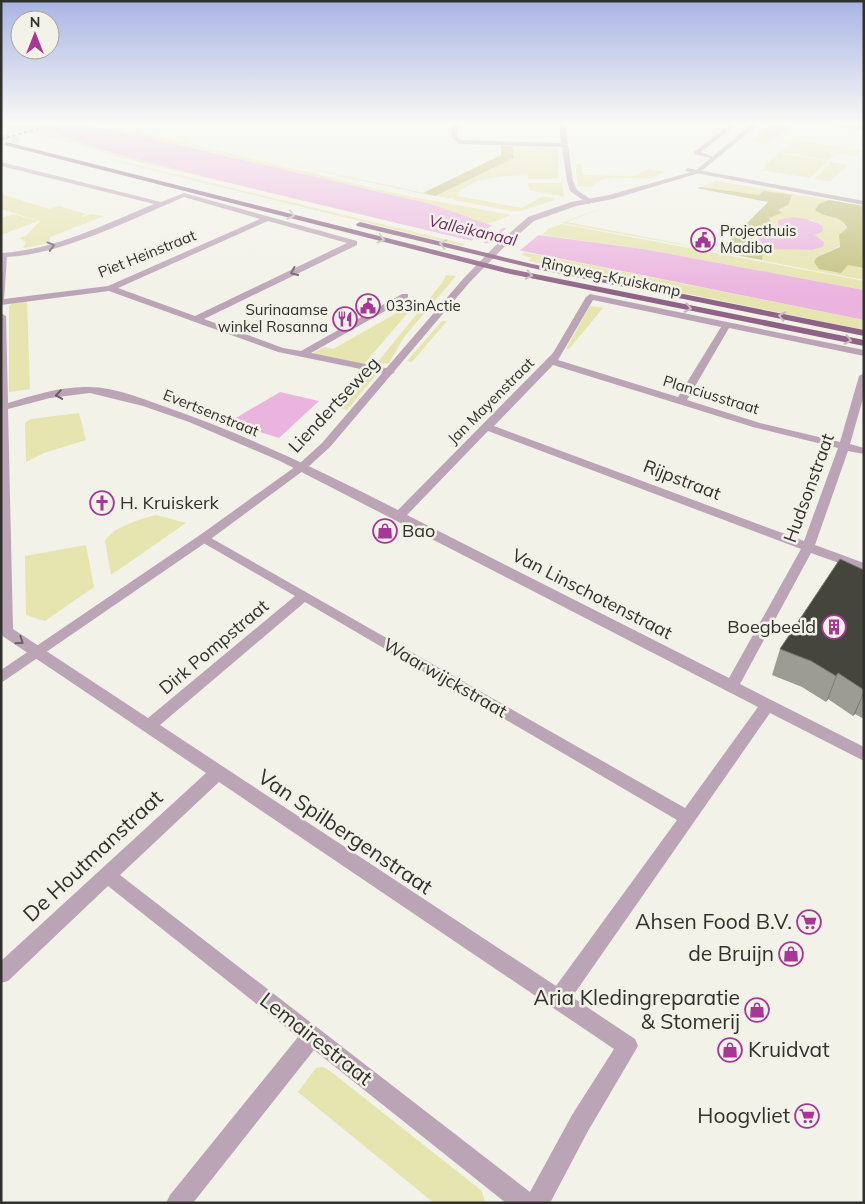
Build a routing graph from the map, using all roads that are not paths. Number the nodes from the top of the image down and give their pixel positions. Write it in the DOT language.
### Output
graph roads {
  1 [pos="66,180"];
  2 [pos="148,180"];
  3 [pos="181,180"];
  4 [pos="570,180"];
  5 [pos="668,180"];
  6 [pos="671,180"];
  7 [pos="741,180"];
  8 [pos="665,182"];
  9 [pos="592,202"];
  10 [pos="864,203"];
  11 [pos="161,204"];
  12 [pos="269,218"];
  13 [pos="346,221"];
  14 [pos="355,223"];
  15 [pos="2,256"];
  16 [pos="490,256"];
  17 [pos="482,265"];
  18 [pos="110,288"];
  19 [pos="405,296"];
  20 [pos="1,297"];
  21 [pos="590,297"];
  22 [pos="1,302"];
  23 [pos="1,316"];
  24 [pos="198,318"];
  25 [pos="727,324"];
  26 [pos="864,333"];
  27 [pos="864,343"];
  28 [pos="864,353"];
  29 [pos="301,355"];
  30 [pos="552,361"];
  31 [pos="390,372"];
  32 [pos="864,376"];
  33 [pos="681,401"];
  34 [pos="2,408"];
  35 [pos="487,427"];
  36 [pos="844,447"];
  37 [pos="864,452"];
  38 [pos="303,466"];
  39 [pos="399,516"];
  40 [pos="204,538"];
  41 [pos="808,547"];
  42 [pos="864,568"];
  43 [pos="304,596"];
  44 [pos="38,653"];
  45 [pos="1,678"];
  46 [pos="732,686"];
  47 [pos="768,705"];
  48 [pos="147,727"];
  49 [pos="864,755"];
  50 [pos="217,773"];
  51 [pos="687,817"];
  52 [pos="108,876"];
  53 [pos="1,974"];
  54 [pos="558,1000"];
  55 [pos="312,1036"];
  56 [pos="178,1203"];
  57 [pos="525,1203"];
  58 [pos="537,1203"];
  1 -- 11 [label="street"];
  2 -- 17 [label="main road, Ringweg-Kruiskamp, one-way"];
  3 -- 13 [label="main road"];
  4 -- 9 [label="street"];
  5 -- 8 [label="street, Liendertseweg"];
  6 -- 8 [label="street, Liendertseweg"];
  7 -- 10 [label="street"];
  8 -- 9 [label="street, Liendertseweg"];
  9 -- 16 [label="street, Liendertseweg"];
  11 -- 12 [label="street"];
  15 -- 11 [label="street, one-way"];
  12 -- 18 [label="street, Piet Heinstraat"];
  12 -- 24 [label="street, one-way"];
  16 -- 14 [label="main road, Ringweg-Kruiskamp, one-way"];
  15 -- 20 [label="street"];
  16 -- 17 [label="street, Liendertseweg"];
  26 -- 16 [label="main road, Ringweg-Kruiskamp, one-way"];
  17 -- 27 [label="main road, Ringweg-Kruiskamp, one-way"];
  17 -- 31 [label="street, Liendertseweg"];
  18 -- 22 [label="street, Piet Heinstraat"];
  18 -- 24 [label="street"];
  19 -- 29 [label="street"];
  21 -- 25 [label="street, Ringweg-Kruiskamp"];
  21 -- 30 [label="street, Jan Mayenstraat"];
  23 -- 34 [label="street"];
  24 -- 29 [label="street"];
  25 -- 28 [label="street, Ringweg-Kruiskamp"];
  25 -- 33 [label="street"];
  29 -- 31 [label="street"];
  30 -- 33 [label="street, Planciusstraat"];
  30 -- 35 [label="street, Jan Mayenstraat"];
  31 -- 38 [label="street, Liendertseweg"];
  32 -- 36 [label="street, Hudsonstraat"];
  33 -- 36 [label="street, Planciusstraat"];
  34 -- 38 [label="street, Evertsenstraat"];
  34 -- 44 [label="street, Van Spilbergenstraat, one-way"];
  35 -- 39 [label="street, Jan Mayenstraat"];
  35 -- 41 [label="street, Rijpstraat"];
  36 -- 37 [label="street, Planciusstraat"];
  36 -- 41 [label="street, Hudsonstraat"];
  38 -- 39 [label="street, Van Linschotenstraat"];
  38 -- 40 [label="street, Liendertseweg"];
  39 -- 46 [label="street, Van Linschotenstraat"];
  40 -- 43 [label="street, Waarwijckstraat"];
  40 -- 44 [label="street, Liendertseweg"];
  41 -- 42 [label="street, Rijpstraat"];
  41 -- 46 [label="street, Hudsonstraat"];
  43 -- 48 [label="street, Dirk Pompstraat"];
  43 -- 51 [label="street, Waarwijckstraat"];
  44 -- 45 [label="street, Liendertseweg"];
  44 -- 48 [label="street, Van Spilbergenstraat"];
  46 -- 47 [label="street, Van Linschotenstraat"];
  47 -- 49 [label="street, Van Linschotenstraat"];
  47 -- 51 [label="street"];
  48 -- 50 [label="street, Van Spilbergenstraat"];
  50 -- 52 [label="street, De Houtmanstraat"];
  50 -- 54 [label="street, Van Spilbergenstraat"];
  51 -- 54 [label="street"];
  52 -- 53 [label="street, De Houtmanstraat"];
  52 -- 55 [label="street, Lemairestraat"];
  54 -- 58 [label="street, Van Spilbergenstraat"];
  55 -- 56 [label="street"];
  55 -- 57 [label="street, Lemairestraat"];
}
